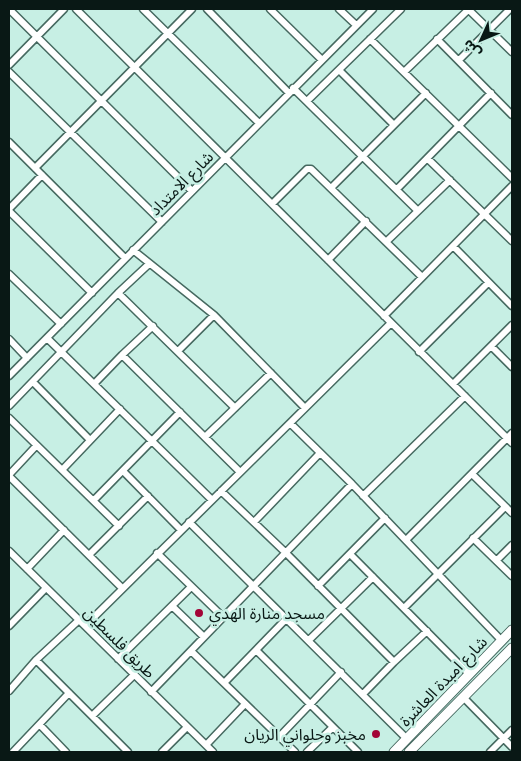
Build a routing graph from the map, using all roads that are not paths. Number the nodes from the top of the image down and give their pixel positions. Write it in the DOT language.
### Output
graph roads {
  1 [pos="10,9"];
  2 [pos="64,9"];
  3 [pos="76,9"];
  4 [pos="143,9"];
  5 [pos="192,9"];
  6 [pos="207,9"];
  7 [pos="270,9"];
  8 [pos="338,9"];
  9 [pos="373,9"];
  10 [pos="401,9"];
  11 [pos="469,9"];
  12 [pos="510,9"];
  13 [pos="356,25"];
  14 [pos="489,29"];
  15 [pos="168,33"];
  16 [pos="37,36"];
  17 [pos="370,39"];
  18 [pos="437,39"];
  19 [pos="512,52"];
  20 [pos="322,60"];
  21 [pos="459,60"];
  22 [pos="9,65"];
  23 [pos="135,66"];
  24 [pos="339,70"];
  25 [pos="9,72"];
  26 [pos="404,72"];
  27 [pos="291,90"];
  28 [pos="426,93"];
  29 [pos="491,93"];
  30 [pos="102,100"];
  31 [pos="307,101"];
  32 [pos="512,115"];
  33 [pos="259,123"];
  34 [pos="394,125"];
  35 [pos="460,126"];
  36 [pos="70,132"];
  37 [pos="9,142"];
  38 [pos="226,156"];
  39 [pos="363,156"];
  40 [pos="428,159"];
  41 [pos="36,168"];
  42 [pos="42,175"];
  43 [pos="512,178"];
  44 [pos="450,180"];
  45 [pos="512,186"];
  46 [pos="331,188"];
  47 [pos="397,190"];
  48 [pos="192,191"];
  49 [pos="273,203"];
  50 [pos="9,210"];
  51 [pos="418,211"];
  52 [pos="484,214"];
  53 [pos="162,222"];
  54 [pos="366,222"];
  55 [pos="512,241"];
  56 [pos="386,242"];
  57 [pos="453,246"];
  58 [pos="133,250"];
  59 [pos="125,258"];
  60 [pos="328,260"];
  61 [pos="149,264"];
  62 [pos="9,274"];
  63 [pos="422,277"];
  64 [pos="488,283"];
  65 [pos="92,292"];
  66 [pos="118,293"];
  67 [pos="512,306"];
  68 [pos="214,315"];
  69 [pos="384,316"];
  70 [pos="391,323"];
  71 [pos="61,324"];
  72 [pos="512,325"];
  73 [pos="153,326"];
  74 [pos="47,338"];
  75 [pos="9,339"];
  76 [pos="491,346"];
  77 [pos="178,351"];
  78 [pos="61,352"];
  79 [pos="420,352"];
  80 [pos="122,355"];
  81 [pos="28,358"];
  82 [pos="512,367"];
  83 [pos="271,373"];
  84 [pos="9,376"];
  85 [pos="33,382"];
  86 [pos="94,384"];
  87 [pos="453,384"];
  88 [pos="465,396"];
  89 [pos="9,406"];
  90 [pos="235,408"];
  91 [pos="305,408"];
  92 [pos="120,409"];
  93 [pos="180,412"];
  94 [pos="9,418"];
  95 [pos="290,423"];
  96 [pos="205,437"];
  97 [pos="511,438"];
  98 [pos="90,440"];
  99 [pos="152,441"];
  100 [pos="36,446"];
  101 [pos="320,453"];
  102 [pos="62,470"];
  103 [pos="123,471"];
  104 [pos="240,472"];
  105 [pos="472,474"];
  106 [pos="9,475"];
  107 [pos="352,484"];
  108 [pos="221,491"];
  109 [pos="148,496"];
  110 [pos="363,496"];
  111 [pos="94,500"];
  112 [pos="212,500"];
  113 [pos="506,506"];
  114 [pos="512,513"];
  115 [pos="385,518"];
  116 [pos="189,522"];
  117 [pos="254,522"];
  118 [pos="119,526"];
  119 [pos="64,530"];
  120 [pos="181,530"];
  121 [pos="474,538"];
  122 [pos="406,540"];
  123 [pos="512,545"];
  124 [pos="9,551"];
  125 [pos="286,553"];
  126 [pos="158,554"];
  127 [pos="350,554"];
  128 [pos="89,555"];
  129 [pos="497,560"];
  130 [pos="27,569"];
  131 [pos="437,574"];
  132 [pos="512,576"];
  133 [pos="373,577"];
  134 [pos="254,585"];
  135 [pos="318,586"];
  136 [pos="191,587"];
  137 [pos="46,588"];
  138 [pos="122,588"];
  139 [pos="172,606"];
  140 [pos="341,608"];
  141 [pos="404,608"];
  142 [pos="223,617"];
  143 [pos="287,618"];
  144 [pos="79,620"];
  145 [pos="9,626"];
  146 [pos="85,626"];
  147 [pos="512,630"];
  148 [pos="426,631"];
  149 [pos="204,637"];
  150 [pos="309,640"];
  151 [pos="502,640"];
  152 [pos="512,648"];
  153 [pos="256,650"];
  154 [pos="191,651"];
  155 [pos="118,659"];
  156 [pos="36,660"];
  157 [pos="394,662"];
  158 [pos="341,672"];
  159 [pos="469,674"];
  160 [pos="134,675"];
  161 [pos="224,683"];
  162 [pos="9,690"];
  163 [pos="151,692"];
  164 [pos="69,693"];
  165 [pos="363,694"];
  166 [pos="463,697"];
  167 [pos="245,704"];
  168 [pos="310,705"];
  169 [pos="92,716"];
  170 [pos="40,725"];
  171 [pos="187,727"];
  172 [pos="333,727"];
  173 [pos="512,730"];
  174 [pos="279,737"];
  175 [pos="407,739"];
  176 [pos="504,739"];
  177 [pos="206,745"];
  178 [pos="512,747"];
  179 [pos="13,752"];
  180 [pos="66,752"];
  181 [pos="128,752"];
  182 [pos="162,752"];
  183 [pos="213,752"];
  184 [pos="295,752"];
  185 [pos="307,752"];
  186 [pos="358,752"];
  187 [pos="394,752"];
  188 [pos="408,752"];
  189 [pos="490,752"];
  1 -- 16 [label="street"];
  2 -- 16 [label="street"];
  3 -- 23 [label="street"];
  4 -- 15 [label="street"];
  5 -- 15 [label="street"];
  6 -- 27 [label="street"];
  7 -- 20 [label="street"];
  8 -- 13 [label="street"];
  9 -- 13 [label="street, شارع الامتداد"];
  10 -- 17 [label="street"];
  11 -- 14 [label="street"];
  11 -- 18 [label="street"];
  12 -- 14 [label="street"];
  13 -- 20 [label="street, شارع الامتداد"];
  14 -- 19 [label="street"];
  14 -- 21 [label="street"];
  15 -- 23 [label="street"];
  15 -- 33 [label="street"];
  16 -- 22 [label="street"];
  16 -- 30 [label="street"];
  17 -- 24 [label="street"];
  17 -- 26 [label="street"];
  18 -- 21 [label="street"];
  18 -- 26 [label="street"];
  20 -- 27 [label="street, شارع الامتداد"];
  21 -- 29 [label="street"];
  23 -- 30 [label="street"];
  23 -- 38 [label="street"];
  24 -- 31 [label="street"];
  24 -- 34 [label="street"];
  25 -- 36 [label="street"];
  26 -- 28 [label="street"];
  27 -- 31 [label="street"];
  27 -- 33 [label="street, شارع الامتداد"];
  28 -- 34 [label="street"];
  28 -- 35 [label="street"];
  29 -- 32 [label="street"];
  29 -- 35 [label="street"];
  30 -- 36 [label="street"];
  30 -- 48 [label="street"];
  31 -- 39 [label="street"];
  33 -- 38 [label="street, شارع الامتداد"];
  34 -- 39 [label="street"];
  35 -- 40 [label="street"];
  35 -- 43 [label="street"];
  36 -- 41 [label="street"];
  36 -- 53 [label="street"];
  37 -- 41 [label="street"];
  38 -- 48 [label="street, شارع الامتداد"];
  38 -- 49 [label="street"];
  39 -- 46 [label="street"];
  39 -- 47 [label="street"];
  40 -- 44 [label="street"];
  40 -- 47 [label="street"];
  41 -- 42 [label="street"];
  42 -- 50 [label="street"];
  42 -- 59 [label="street"];
  44 -- 51 [label="street"];
  44 -- 52 [label="street"];
  45 -- 52 [label="street"];
  46 -- 49 [label="street"];
  46 -- 54 [label="street"];
  47 -- 51 [label="street"];
  48 -- 53 [label="street, شارع الامتداد"];
  49 -- 60 [label="street"];
  50 -- 65 [label="street"];
  51 -- 56 [label="street"];
  52 -- 55 [label="street"];
  52 -- 57 [label="street"];
  53 -- 58 [label="street, شارع الامتداد"];
  54 -- 56 [label="street"];
  54 -- 60 [label="street"];
  56 -- 63 [label="street"];
  57 -- 63 [label="street"];
  57 -- 64 [label="street"];
  58 -- 59 [label="street, شارع الامتداد"];
  58 -- 61 [label="street"];
  59 -- 65 [label="street, شارع الامتداد"];
  60 -- 69 [label="street"];
  61 -- 66 [label="street"];
  61 -- 68 [label="street"];
  62 -- 71 [label="street"];
  63 -- 69 [label="street"];
  64 -- 67 [label="street"];
  64 -- 79 [label="street"];
  65 -- 71 [label="street, شارع الامتداد"];
  66 -- 73 [label="street"];
  66 -- 78 [label="street"];
  68 -- 77 [label="street"];
  68 -- 83 [label="street"];
  69 -- 70 [label="street"];
  70 -- 79 [label="street"];
  70 -- 91 [label="street"];
  71 -- 74 [label="street, شارع الامتداد"];
  72 -- 76 [label="street"];
  73 -- 77 [label="street"];
  73 -- 80 [label="street"];
  74 -- 78 [label="street"];
  74 -- 81 [label="street, شارع الامتداد"];
  75 -- 81 [label="street"];
  76 -- 82 [label="street"];
  76 -- 87 [label="street"];
  77 -- 90 [label="street"];
  78 -- 85 [label="street"];
  78 -- 86 [label="street"];
  79 -- 87 [label="street"];
  80 -- 86 [label="street"];
  80 -- 93 [label="street"];
  81 -- 84 [label="street, شارع الامتداد"];
  83 -- 90 [label="street"];
  83 -- 91 [label="street"];
  85 -- 89 [label="street"];
  85 -- 98 [label="street"];
  86 -- 92 [label="street"];
  87 -- 88 [label="street"];
  88 -- 97 [label="street"];
  88 -- 110 [label="street"];
  90 -- 96 [label="street"];
  91 -- 95 [label="street"];
  92 -- 98 [label="street"];
  92 -- 99 [label="street"];
  93 -- 96 [label="street"];
  93 -- 99 [label="street"];
  94 -- 100 [label="street"];
  95 -- 101 [label="street"];
  95 -- 104 [label="street"];
  96 -- 104 [label="street"];
  97 -- 105 [label="street"];
  98 -- 102 [label="street"];
  99 -- 103 [label="street"];
  99 -- 112 [label="street"];
  100 -- 102 [label="street"];
  100 -- 106 [label="street"];
  101 -- 107 [label="street"];
  101 -- 117 [label="street"];
  102 -- 111 [label="street"];
  103 -- 109 [label="street"];
  103 -- 111 [label="street"];
  104 -- 108 [label="street"];
  105 -- 113 [label="street"];
  105 -- 122 [label="street"];
  106 -- 119 [label="street"];
  107 -- 110 [label="street"];
  107 -- 125 [label="street"];
  108 -- 112 [label="street"];
  108 -- 117 [label="street"];
  109 -- 118 [label="street"];
  109 -- 120 [label="street"];
  110 -- 115 [label="street"];
  111 -- 118 [label="street"];
  112 -- 116 [label="street"];
  113 -- 114 [label="street"];
  113 -- 121 [label="street"];
  115 -- 122 [label="street"];
  115 -- 127 [label="street"];
  116 -- 120 [label="street"];
  116 -- 134 [label="street"];
  117 -- 125 [label="street"];
  118 -- 128 [label="street"];
  119 -- 128 [label="street"];
  119 -- 130 [label="street"];
  120 -- 126 [label="street"];
  121 -- 129 [label="street"];
  121 -- 131 [label="street"];
  122 -- 131 [label="street"];
  123 -- 129 [label="street"];
  124 -- 130 [label="street, طريق فلسطين"];
  125 -- 134 [label="street"];
  125 -- 135 [label="street"];
  126 -- 136 [label="street"];
  126 -- 138 [label="street"];
  127 -- 133 [label="street"];
  127 -- 135 [label="street"];
  128 -- 138 [label="street"];
  129 -- 132 [label="street"];
  130 -- 137 [label="street, طريق فلسطين"];
  131 -- 141 [label="street"];
  131 -- 151 [label="street"];
  133 -- 140 [label="street"];
  133 -- 141 [label="street"];
  134 -- 142 [label="street"];
  134 -- 143 [label="street"];
  135 -- 140 [label="street"];
  136 -- 139 [label="street"];
  136 -- 142 [label="street"];
  137 -- 144 [label="street, طريق فلسطين"];
  137 -- 145 [label="street"];
  138 -- 146 [label="street"];
  139 -- 149 [label="street"];
  139 -- 155 [label="street"];
  140 -- 150 [label="street"];
  140 -- 157 [label="street"];
  141 -- 148 [label="street"];
  142 -- 149 [label="street"];
  143 -- 150 [label="street"];
  143 -- 153 [label="street"];
  144 -- 146 [label="street, طريق فلسطين"];
  144 -- 156 [label="street"];
  146 -- 155 [label="street, طريق فلسطين"];
  147 -- 151 [label="main road, شارع امبدة العاشرة"];
  148 -- 157 [label="street"];
  148 -- 159 [label="street"];
  149 -- 154 [label="street"];
  150 -- 158 [label="street"];
  151 -- 159 [label="main road, شارع امبدة العاشرة"];
  152 -- 166 [label="main road, شارع امبدة العاشرة"];
  153 -- 161 [label="street"];
  153 -- 168 [label="street"];
  154 -- 161 [label="street"];
  154 -- 163 [label="street"];
  155 -- 160 [label="street, طريق فلسطين"];
  156 -- 162 [label="street"];
  156 -- 164 [label="street"];
  157 -- 165 [label="street"];
  158 -- 165 [label="street"];
  158 -- 168 [label="street"];
  159 -- 175 [label="main road, شارع امبدة العاشرة"];
  160 -- 163 [label="street, طريق فلسطين"];
  160 -- 169 [label="street"];
  161 -- 167 [label="street"];
  163 -- 171 [label="street, طريق فلسطين"];
  164 -- 169 [label="street"];
  164 -- 170 [label="street"];
  165 -- 175 [label="street"];
  166 -- 176 [label="street"];
  166 -- 188 [label="main road, شارع امبدة العاشرة"];
  167 -- 174 [label="street"];
  167 -- 177 [label="street"];
  168 -- 172 [label="street"];
  168 -- 174 [label="street"];
  169 -- 181 [label="street"];
  170 -- 179 [label="street"];
  170 -- 180 [label="street"];
  171 -- 177 [label="street, طريق فلسطين"];
  171 -- 182 [label="street"];
  172 -- 185 [label="street"];
  172 -- 186 [label="street"];
  173 -- 176 [label="street"];
  174 -- 184 [label="street"];
  175 -- 187 [label="main road, شارع امبدة العاشرة"];
  176 -- 178 [label="street"];
  176 -- 189 [label="street"];
  177 -- 183 [label="street, طريق فلسطين"];
}
